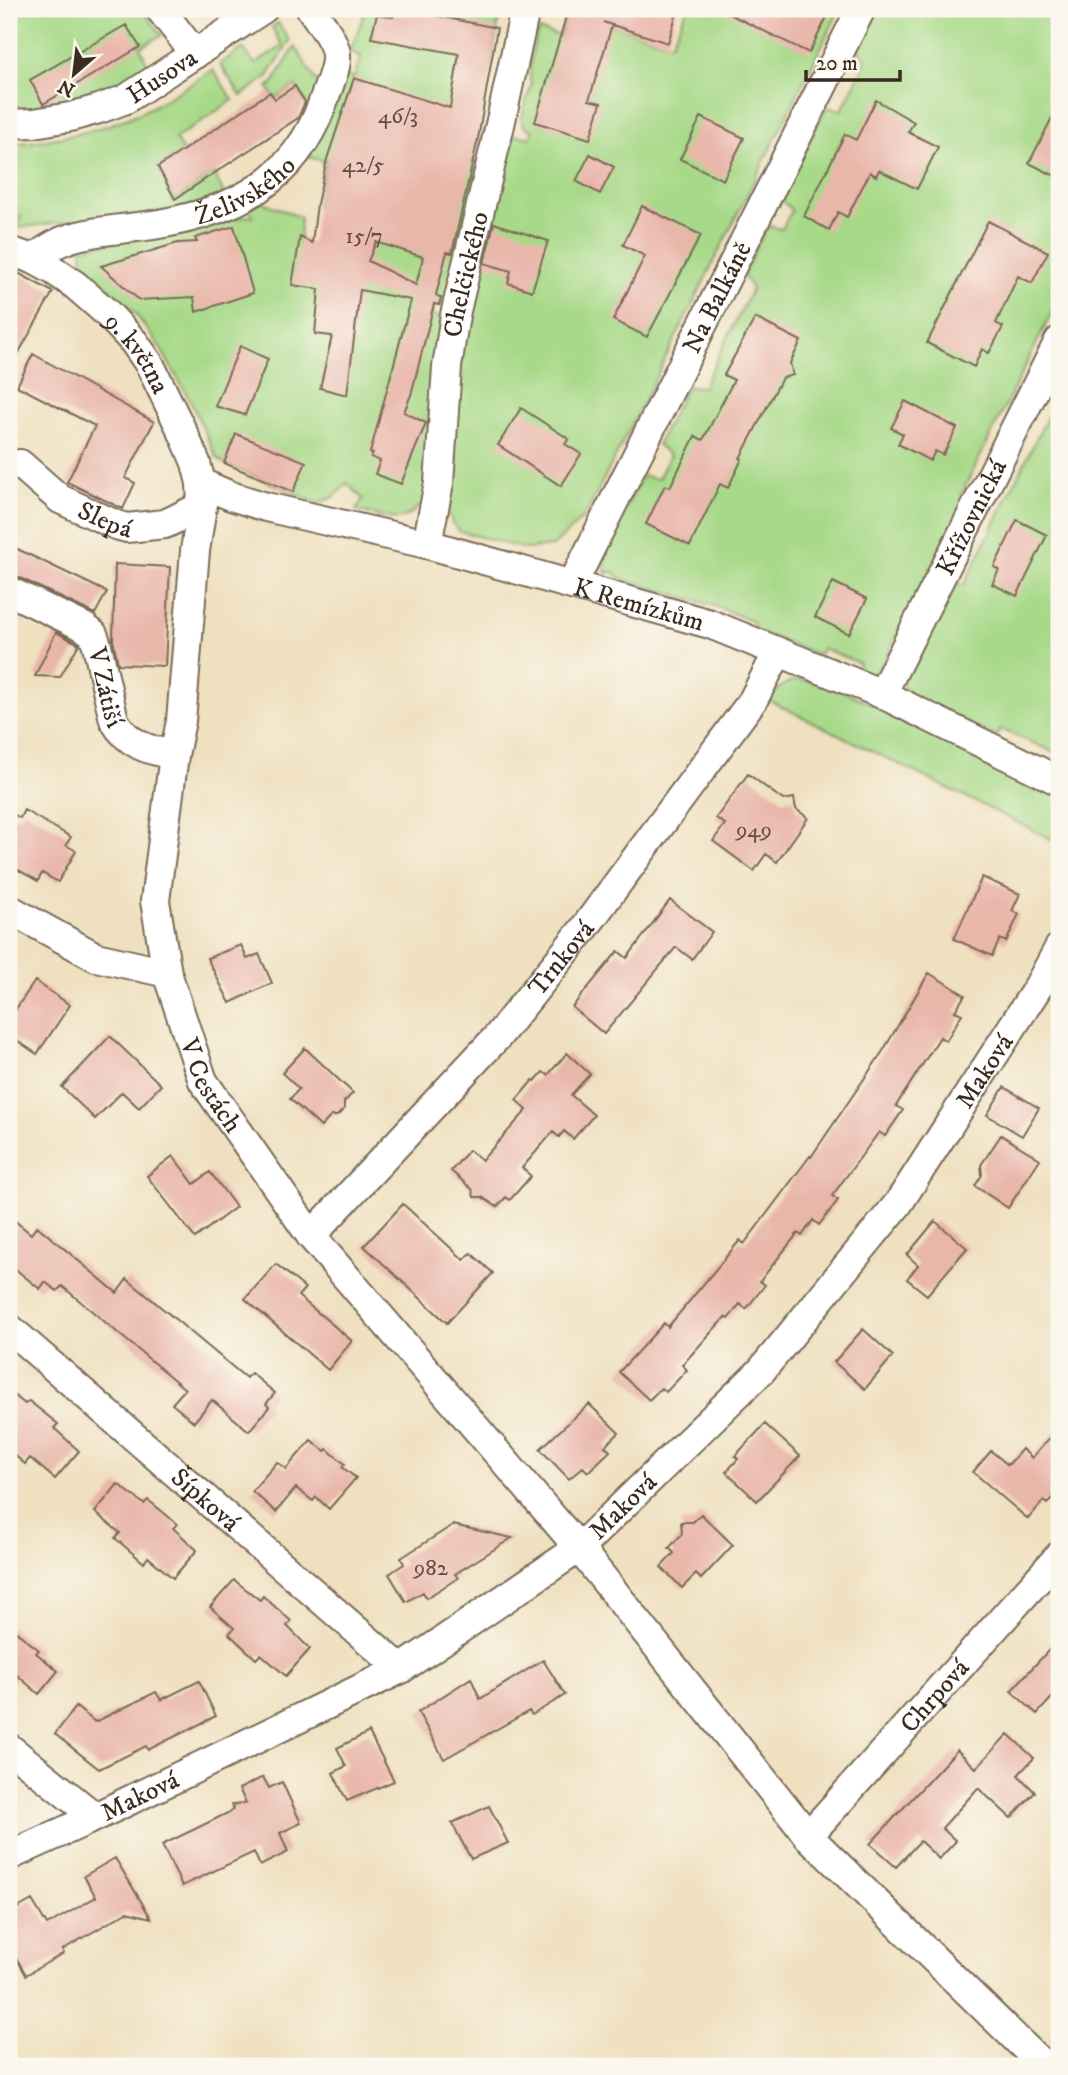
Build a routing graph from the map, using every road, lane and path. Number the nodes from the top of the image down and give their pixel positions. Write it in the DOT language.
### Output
graph roads {
  1 [pos="160,9"];
  2 [pos="263,9"];
  3 [pos="311,9"];
  4 [pos="522,9"];
  5 [pos="861,9"];
  6 [pos="195,54"];
  7 [pos="9,124"];
  8 [pos="21,255"];
  9 [pos="1059,341"];
  10 [pos="20,464"];
  11 [pos="202,495"];
  12 [pos="427,544"];
  13 [pos="572,585"];
  14 [pos="9,591"];
  15 [pos="778,652"];
  16 [pos="882,694"];
  17 [pos="174,755"];
  18 [pos="1059,780"];
  19 [pos="9,909"];
  20 [pos="1059,948"];
  21 [pos="167,973"];
  22 [pos="311,1236"];
  23 [pos="9,1328"];
  24 [pos="579,1548"];
  25 [pos="1059,1556"];
  26 [pos="401,1669"];
  27 [pos="9,1748"];
  28 [pos="95,1817"];
  29 [pos="807,1836"];
  30 [pos="9,1856"];
  31 [pos="1044,2066"];
  1 -- 6 [label="street"];
  2 -- 6 [label="street, Husova"];
  3 -- 8 [label="street, Želivského"];
  4 -- 12 [label="street, Chelčického"];
  5 -- 13 [label="street, Na Balkáně"];
  6 -- 7 [label="street, Husova"];
  8 -- 11 [label="street, 9. května"];
  9 -- 16 [label="street, Křížovnická"];
  10 -- 11 [label="street, Slepá"];
  11 -- 12 [label="street, K Remízkům"];
  11 -- 17 [label="street, V Cestách"];
  12 -- 13 [label="street, K Remízkům"];
  13 -- 15 [label="street, K Remízkům"];
  14 -- 17 [label="street, V Zátiší"];
  15 -- 16 [label="street, K Remízkům"];
  15 -- 22 [label="street, Trnková"];
  16 -- 18 [label="street, K Remízkům"];
  17 -- 21 [label="street, V Cestách"];
  19 -- 21 [label="street"];
  20 -- 24 [label="street, Maková"];
  21 -- 22 [label="street, V Cestách"];
  22 -- 24 [label="street, V Cestách"];
  23 -- 26 [label="street, Šípková"];
  24 -- 26 [label="street, Maková"];
  24 -- 29 [label="street, V Cestách"];
  25 -- 29 [label="street, Chrpová"];
  26 -- 28 [label="street, Maková"];
  27 -- 28 [label="street"];
  28 -- 30 [label="street, Maková"];
  29 -- 31 [label="street, V Cestách"];
}
